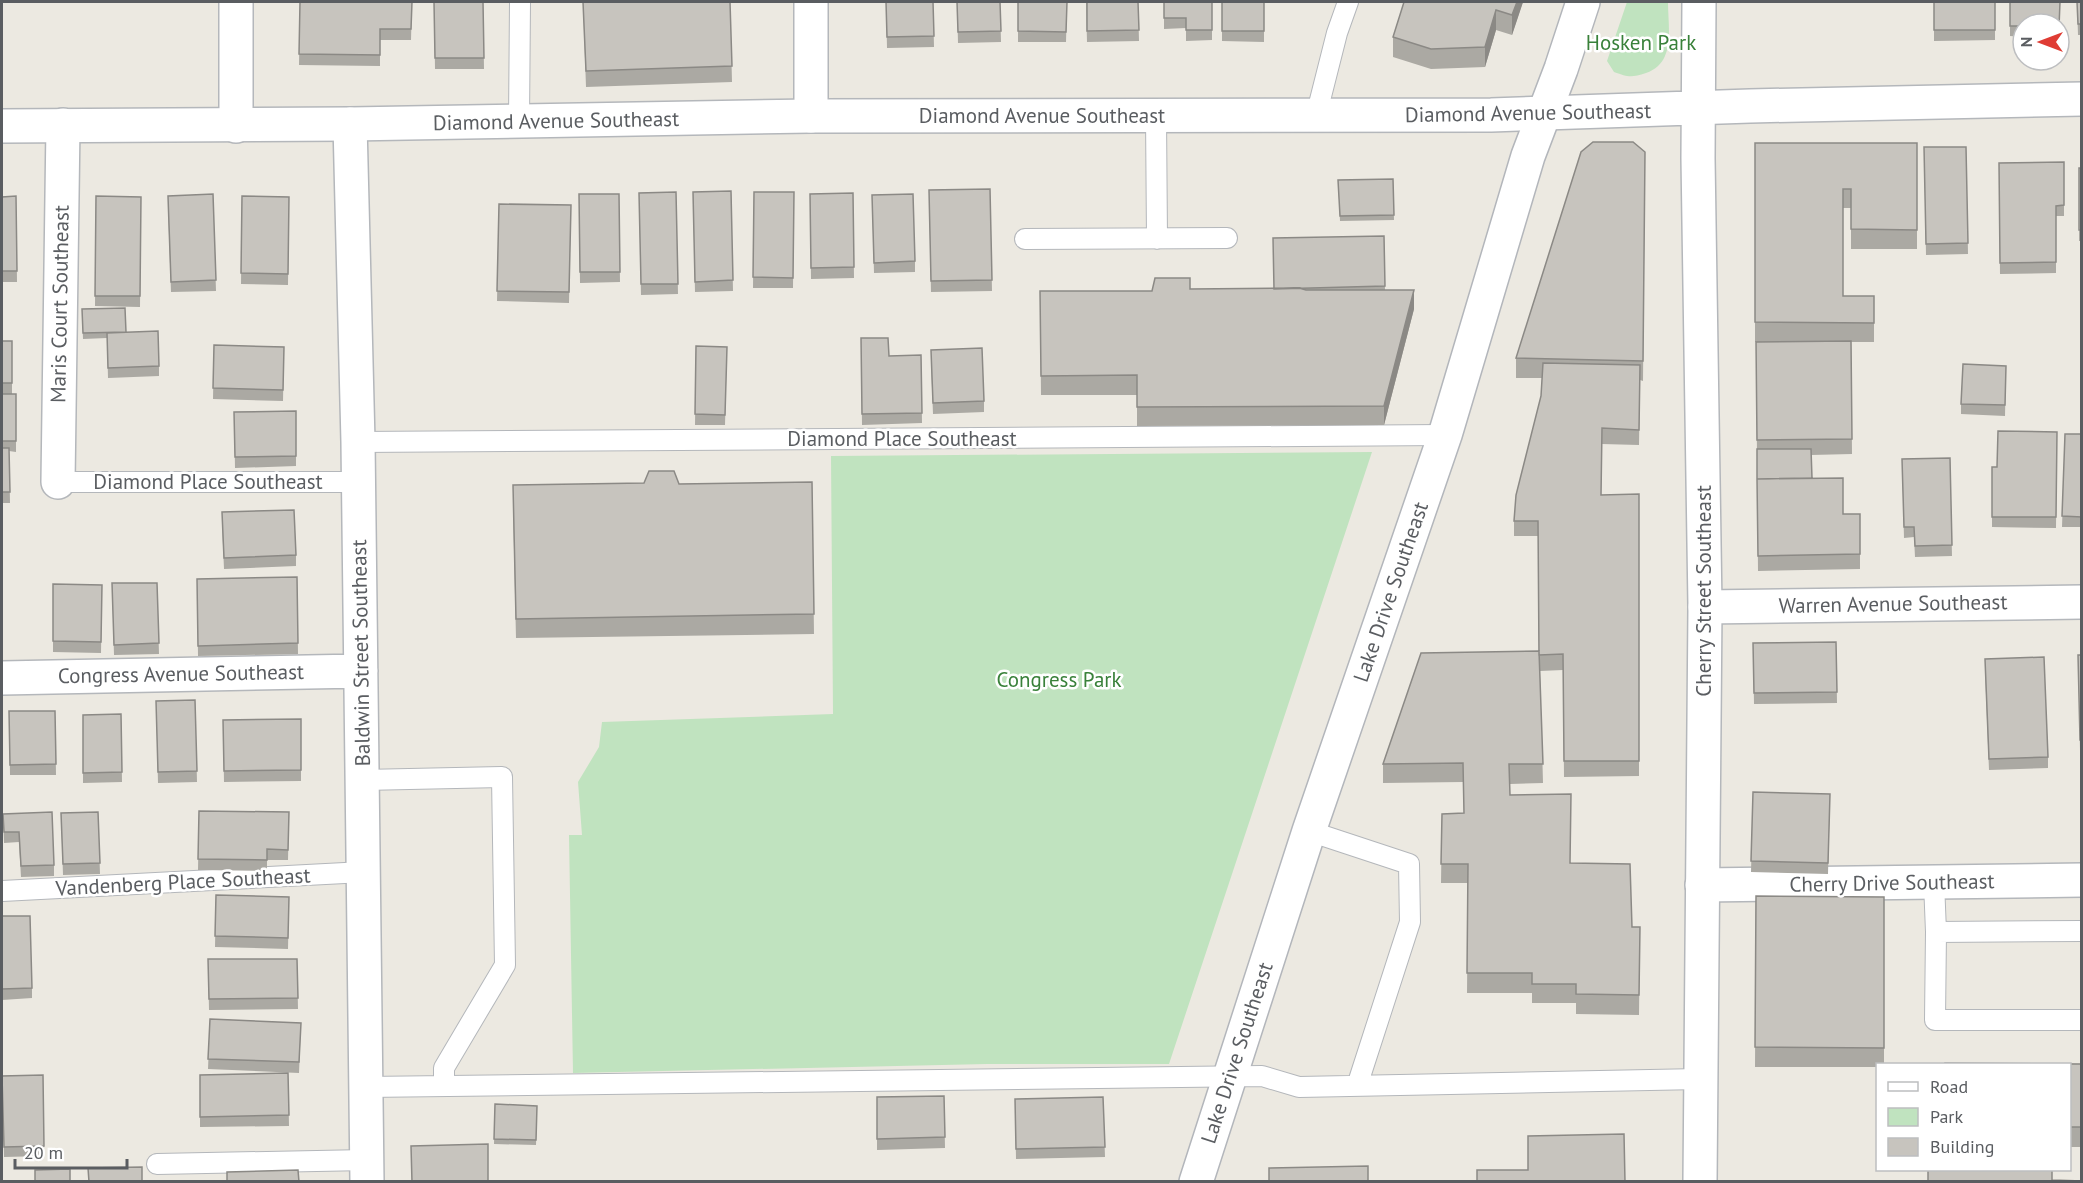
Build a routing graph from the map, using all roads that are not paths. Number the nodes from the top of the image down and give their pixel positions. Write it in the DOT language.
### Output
graph roads {
  1 [pos="236,2"];
  2 [pos="520,2"];
  3 [pos="811,2"];
  4 [pos="1348,2"];
  5 [pos="1583,2"];
  6 [pos="1699,2"];
  7 [pos="2082,99"];
  8 [pos="1698,109"];
  9 [pos="1544,114"];
  10 [pos="811,116"];
  11 [pos="1156,116"];
  12 [pos="1316,116"];
  13 [pos="519,121"];
  14 [pos="350,124"];
  15 [pos="63,125"];
  16 [pos="2,126"];
  17 [pos="236,126"];
  18 [pos="1227,238"];
  19 [pos="1025,239"];
  20 [pos="1157,239"];
  21 [pos="1444,435"];
  22 [pos="358,442"];
  23 [pos="58,482"];
  24 [pos="358,482"];
  25 [pos="2082,602"];
  26 [pos="1705,607"];
  27 [pos="361,671"];
  28 [pos="2,678"];
  29 [pos="363,780"];
  30 [pos="1310,831"];
  31 [pos="364,872"];
  32 [pos="2082,880"];
  33 [pos="1934,882"];
  34 [pos="1702,885"];
  35 [pos="2,891"];
  36 [pos="2082,931"];
  37 [pos="1936,932"];
  38 [pos="2082,1020"];
  39 [pos="1229,1076"];
  40 [pos="1700,1079"];
  41 [pos="444,1086"];
  42 [pos="1357,1086"];
  43 [pos="366,1087"];
  44 [pos="157,1164"];
  45 [pos="367,1171"];
  46 [pos="1196,1182"];
  47 [pos="1700,1182"];
  1 -- 17 [label="street"];
  2 -- 13 [label="lane"];
  3 -- 10 [label="street"];
  4 -- 12 [label="lane"];
  5 -- 9 [label="street, Lake Drive Southeast"];
  6 -- 8 [label="street, Cherry Street Southeast"];
  7 -- 8 [label="street, Diamond Avenue Southeast"];
  8 -- 9 [label="street, Diamond Avenue Southeast"];
  8 -- 26 [label="street, Cherry Street Southeast"];
  9 -- 12 [label="street, Diamond Avenue Southeast"];
  9 -- 21 [label="street, Lake Drive Southeast"];
  10 -- 11 [label="street, Diamond Avenue Southeast"];
  10 -- 13 [label="street, Diamond Avenue Southeast"];
  11 -- 12 [label="street, Diamond Avenue Southeast"];
  11 -- 20 [label="lane"];
  13 -- 14 [label="street, Diamond Avenue Southeast"];
  14 -- 17 [label="street, Diamond Avenue Southeast"];
  14 -- 22 [label="street, Baldwin Street Southeast"];
  15 -- 16 [label="street, Diamond Avenue Southeast"];
  15 -- 17 [label="street, Diamond Avenue Southeast"];
  15 -- 23 [label="street, Maris Court Southeast"];
  18 -- 20 [label="lane"];
  19 -- 20 [label="lane"];
  21 -- 22 [label="lane, Diamond Place Southeast"];
  21 -- 30 [label="street, Lake Drive Southeast"];
  22 -- 24 [label="street, Baldwin Street Southeast"];
  23 -- 24 [label="lane, Diamond Place Southeast"];
  24 -- 27 [label="street, Baldwin Street Southeast"];
  25 -- 26 [label="street, Warren Avenue Southeast"];
  26 -- 34 [label="street, Cherry Street Southeast"];
  27 -- 28 [label="street, Congress Avenue Southeast"];
  27 -- 29 [label="street, Baldwin Street Southeast"];
  29 -- 31 [label="street, Baldwin Street Southeast"];
  29 -- 41 [label="lane"];
  30 -- 39 [label="street, Lake Drive Southeast"];
  30 -- 42 [label="lane"];
  31 -- 35 [label="lane, Vandenberg Place Southeast"];
  31 -- 43 [label="street, Baldwin Street Southeast"];
  32 -- 33 [label="street, Cherry Drive Southeast"];
  33 -- 34 [label="street, Cherry Drive Southeast"];
  33 -- 37 [label="lane"];
  34 -- 40 [label="street, Cherry Street Southeast"];
  36 -- 37 [label="lane"];
  37 -- 38 [label="lane"];
  39 -- 41 [label="lane"];
  39 -- 42 [label="lane"];
  39 -- 46 [label="street, Lake Drive Southeast"];
  40 -- 42 [label="lane"];
  40 -- 47 [label="street, Cherry Street Southeast"];
  41 -- 43 [label="lane"];
  43 -- 45 [label="street, Baldwin Street Southeast"];
  44 -- 45 [label="lane"];
}
